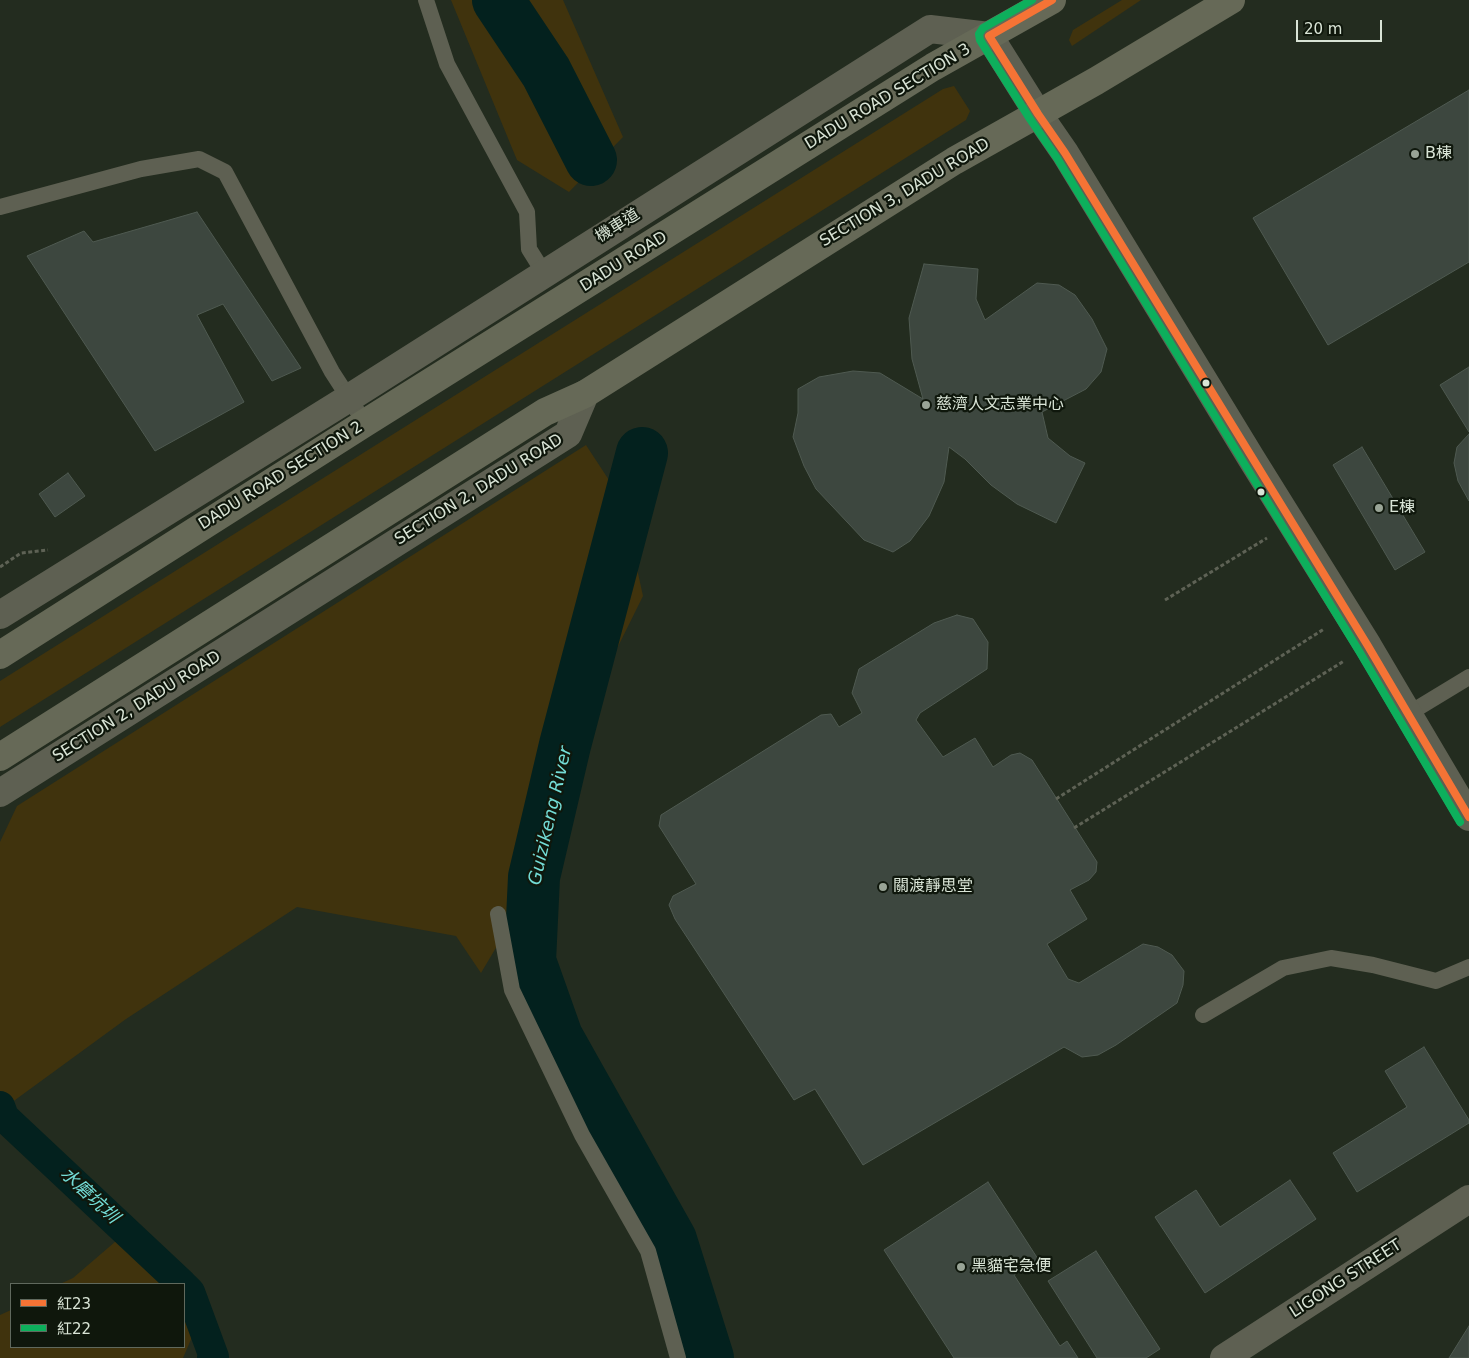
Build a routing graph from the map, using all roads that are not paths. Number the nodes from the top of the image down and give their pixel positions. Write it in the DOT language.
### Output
graph roads {
  1 [pos="426,0"];
  2 [pos="1052,0"];
  3 [pos="1231,0"];
  4 [pos="989,36"];
  5 [pos="1038,114"];
  6 [pos="672,192"];
  7 [pos="0,207"];
  8 [pos="683,224"];
  9 [pos="554,267"];
  10 [pos="564,299"];
  11 [pos="585,394"];
  12 [pos="349,398"];
  13 [pos="365,423"];
  14 [pos="0,615"];
  15 [pos="0,655"];
  16 [pos="1469,677"];
  17 [pos="1408,714"];
  18 [pos="0,757"];
  19 [pos="0,794"];
  20 [pos="1469,817"];
  21 [pos="498,914"];
  22 [pos="1469,967"];
  23 [pos="1203,1016"];
  24 [pos="1469,1199"];
  25 [pos="678,1358"];
  26 [pos="1224,1358"];
  1 -- 9 [label="lane"];
  2 -- 4 [label="main road"];
  3 -- 5 [label="main road, SECTION 3, DADU ROAD"];
  4 -- 5 [label="street"];
  4 -- 6 [label="street, DADU ROAD SECTION 3"];
  4 -- 8 [label="main road, DADU ROAD SECTION 3"];
  5 -- 11 [label="main road, SECTION 3, DADU ROAD"];
  5 -- 17 [label="street"];
  6 -- 9 [label="street, 機車道"];
  7 -- 12 [label="lane"];
  8 -- 10 [label="main road, DADU ROAD"];
  9 -- 12 [label="street, DADU ROAD SECTION 2"];
  10 -- 13 [label="main road, DADU ROAD SECTION 2"];
  11 -- 18 [label="main road, SECTION 2, DADU ROAD"];
  11 -- 19 [label="street, SECTION 2, DADU ROAD"];
  12 -- 13 [label="lane"];
  12 -- 14 [label="street, DADU ROAD SECTION 2"];
  13 -- 15 [label="main road, DADU ROAD SECTION 2"];
  16 -- 17 [label="lane"];
  17 -- 20 [label="street"];
  21 -- 25 [label="lane"];
  22 -- 23 [label="lane"];
  24 -- 26 [label="street, LIGONG STREET"];
}
